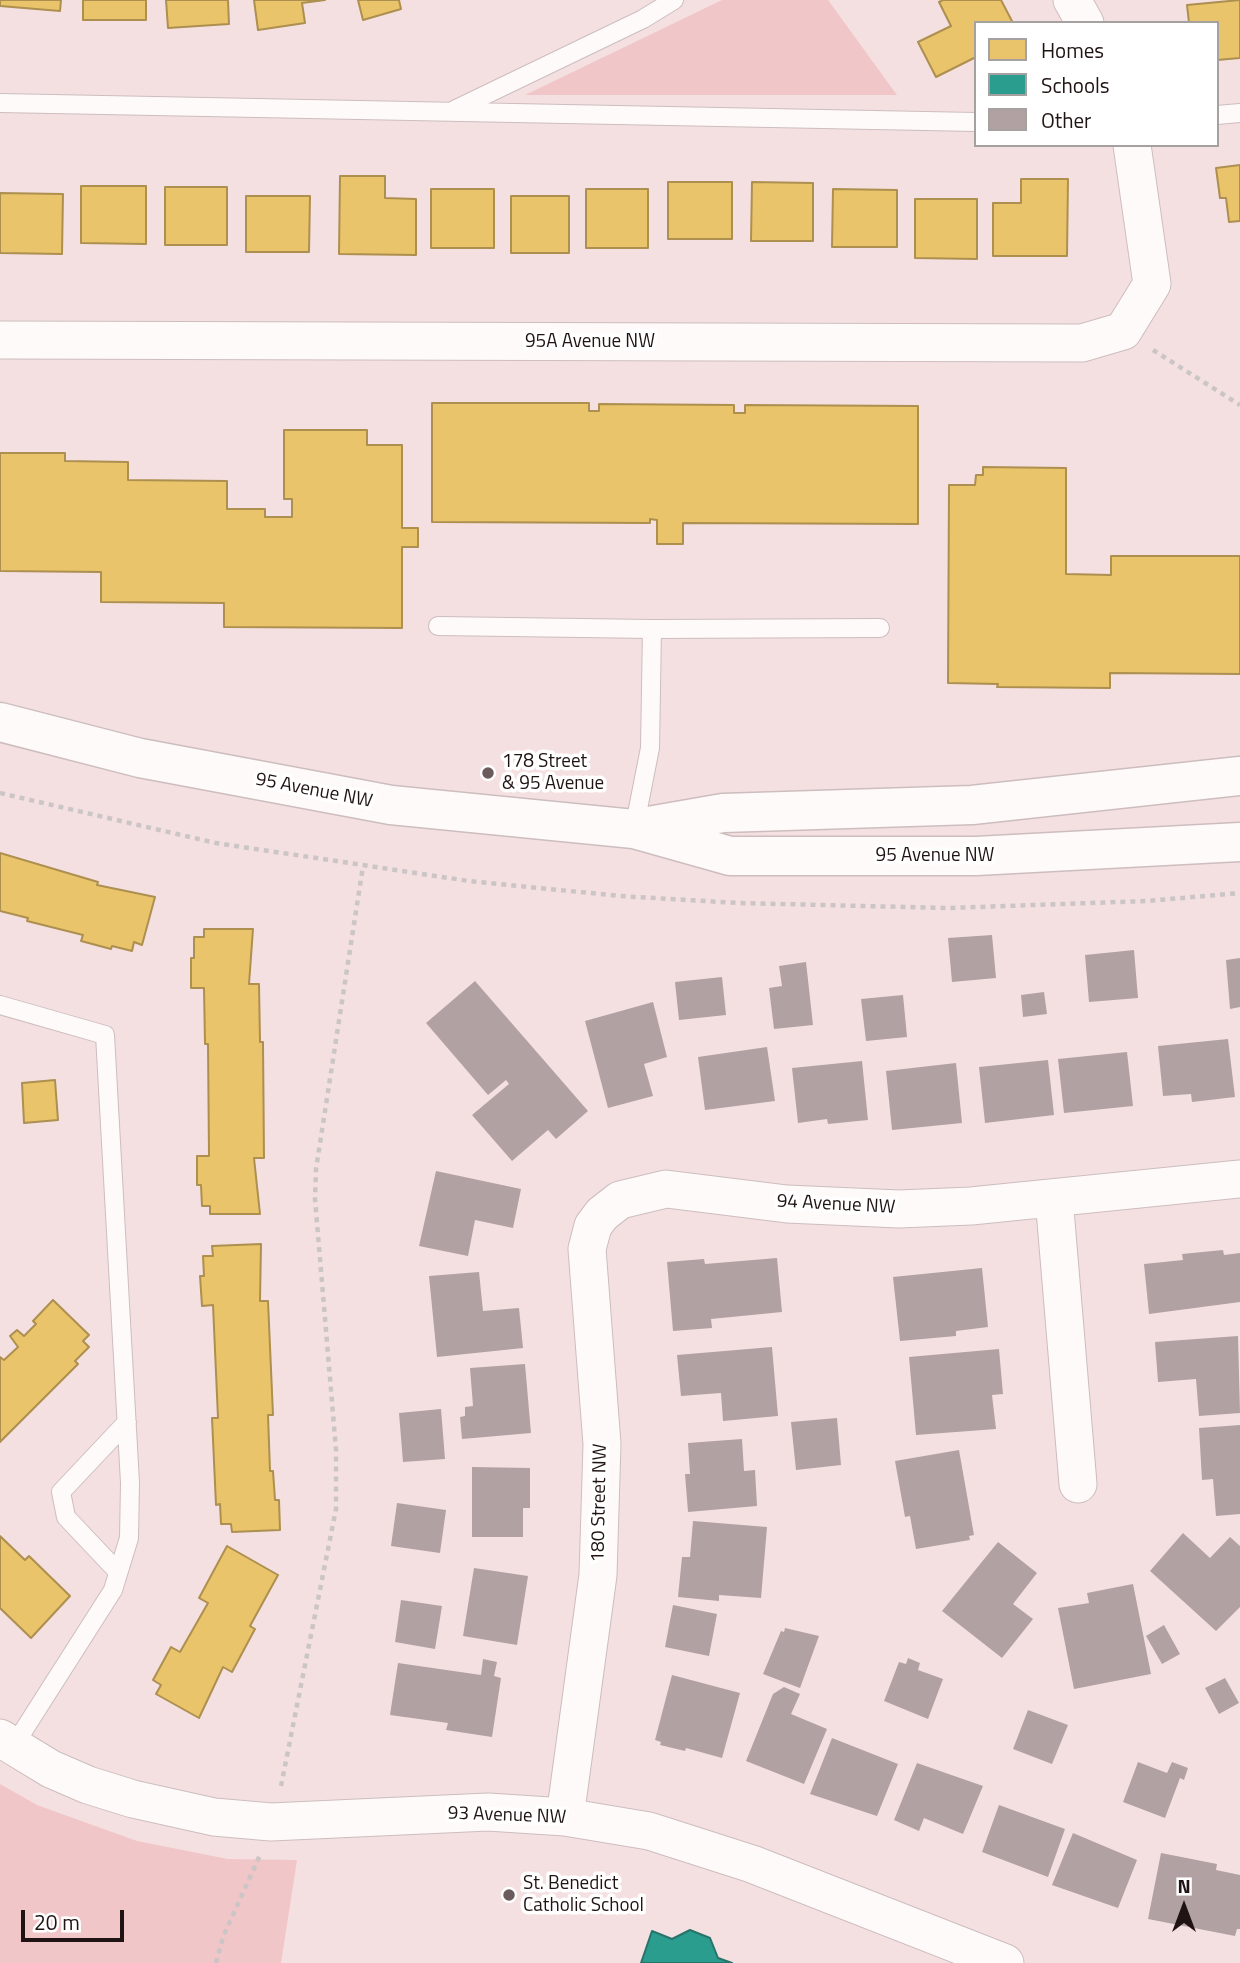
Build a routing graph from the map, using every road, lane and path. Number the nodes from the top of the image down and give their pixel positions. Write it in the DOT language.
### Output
graph roads {
  1 [pos="674,0"];
  2 [pos="1072,0"];
  3 [pos="1084,21"];
  4 [pos="0,103"];
  5 [pos="451,111"];
  6 [pos="1240,113"];
  7 [pos="1219,116"];
  8 [pos="974,122"];
  9 [pos="1132,147"];
  10 [pos="1123,331"];
  11 [pos="0,340"];
  12 [pos="1240,405"];
  13 [pos="438,626"];
  14 [pos="652,628"];
  15 [pos="880,628"];
  16 [pos="0,722"];
  17 [pos="1240,776"];
  18 [pos="0,793"];
  19 [pos="634,829"];
  20 [pos="1240,842"];
  21 [pos="363,866"];
  22 [pos="1240,893"];
  23 [pos="0,1005"];
  24 [pos="1240,1179"];
  25 [pos="1054,1198"];
  26 [pos="620,1200"];
  27 [pos="127,1422"];
  28 [pos="1078,1484"];
  29 [pos="118,1572"];
  30 [pos="7,1742"];
  31 [pos="281,1789"];
  32 [pos="565,1817"];
  33 [pos="260,1854"];
  34 [pos="216,1963"];
  35 [pos="1005,1963"];
  1 -- 5 [label="lane"];
  2 -- 3 [label="street"];
  4 -- 5 [label="lane"];
  5 -- 8 [label="lane"];
  6 -- 7 [label="lane"];
  9 -- 10 [label="street"];
  10 -- 11 [label="street, 95A Avenue NW"];
  10 -- 12 [label="path"];
  13 -- 14 [label="lane"];
  14 -- 15 [label="lane"];
  14 -- 19 [label="lane"];
  16 -- 19 [label="street, 95 Avenue NW"];
  17 -- 19 [label="street, 95 Avenue NW"];
  18 -- 21 [label="path"];
  19 -- 20 [label="street, 95 Avenue NW"];
  21 -- 22 [label="path"];
  21 -- 31 [label="path"];
  23 -- 27 [label="lane"];
  24 -- 25 [label="street, 94 Avenue NW"];
  25 -- 26 [label="street, 94 Avenue NW"];
  25 -- 28 [label="street"];
  26 -- 32 [label="street, 180 Street NW"];
  27 -- 29 [label="lane"];
  27 -- 29 [label="lane"];
  29 -- 30 [label="lane"];
  30 -- 32 [label="street, 93 Avenue NW"];
  32 -- 35 [label="street, 93 Avenue NW"];
  33 -- 34 [label="path"];
}
